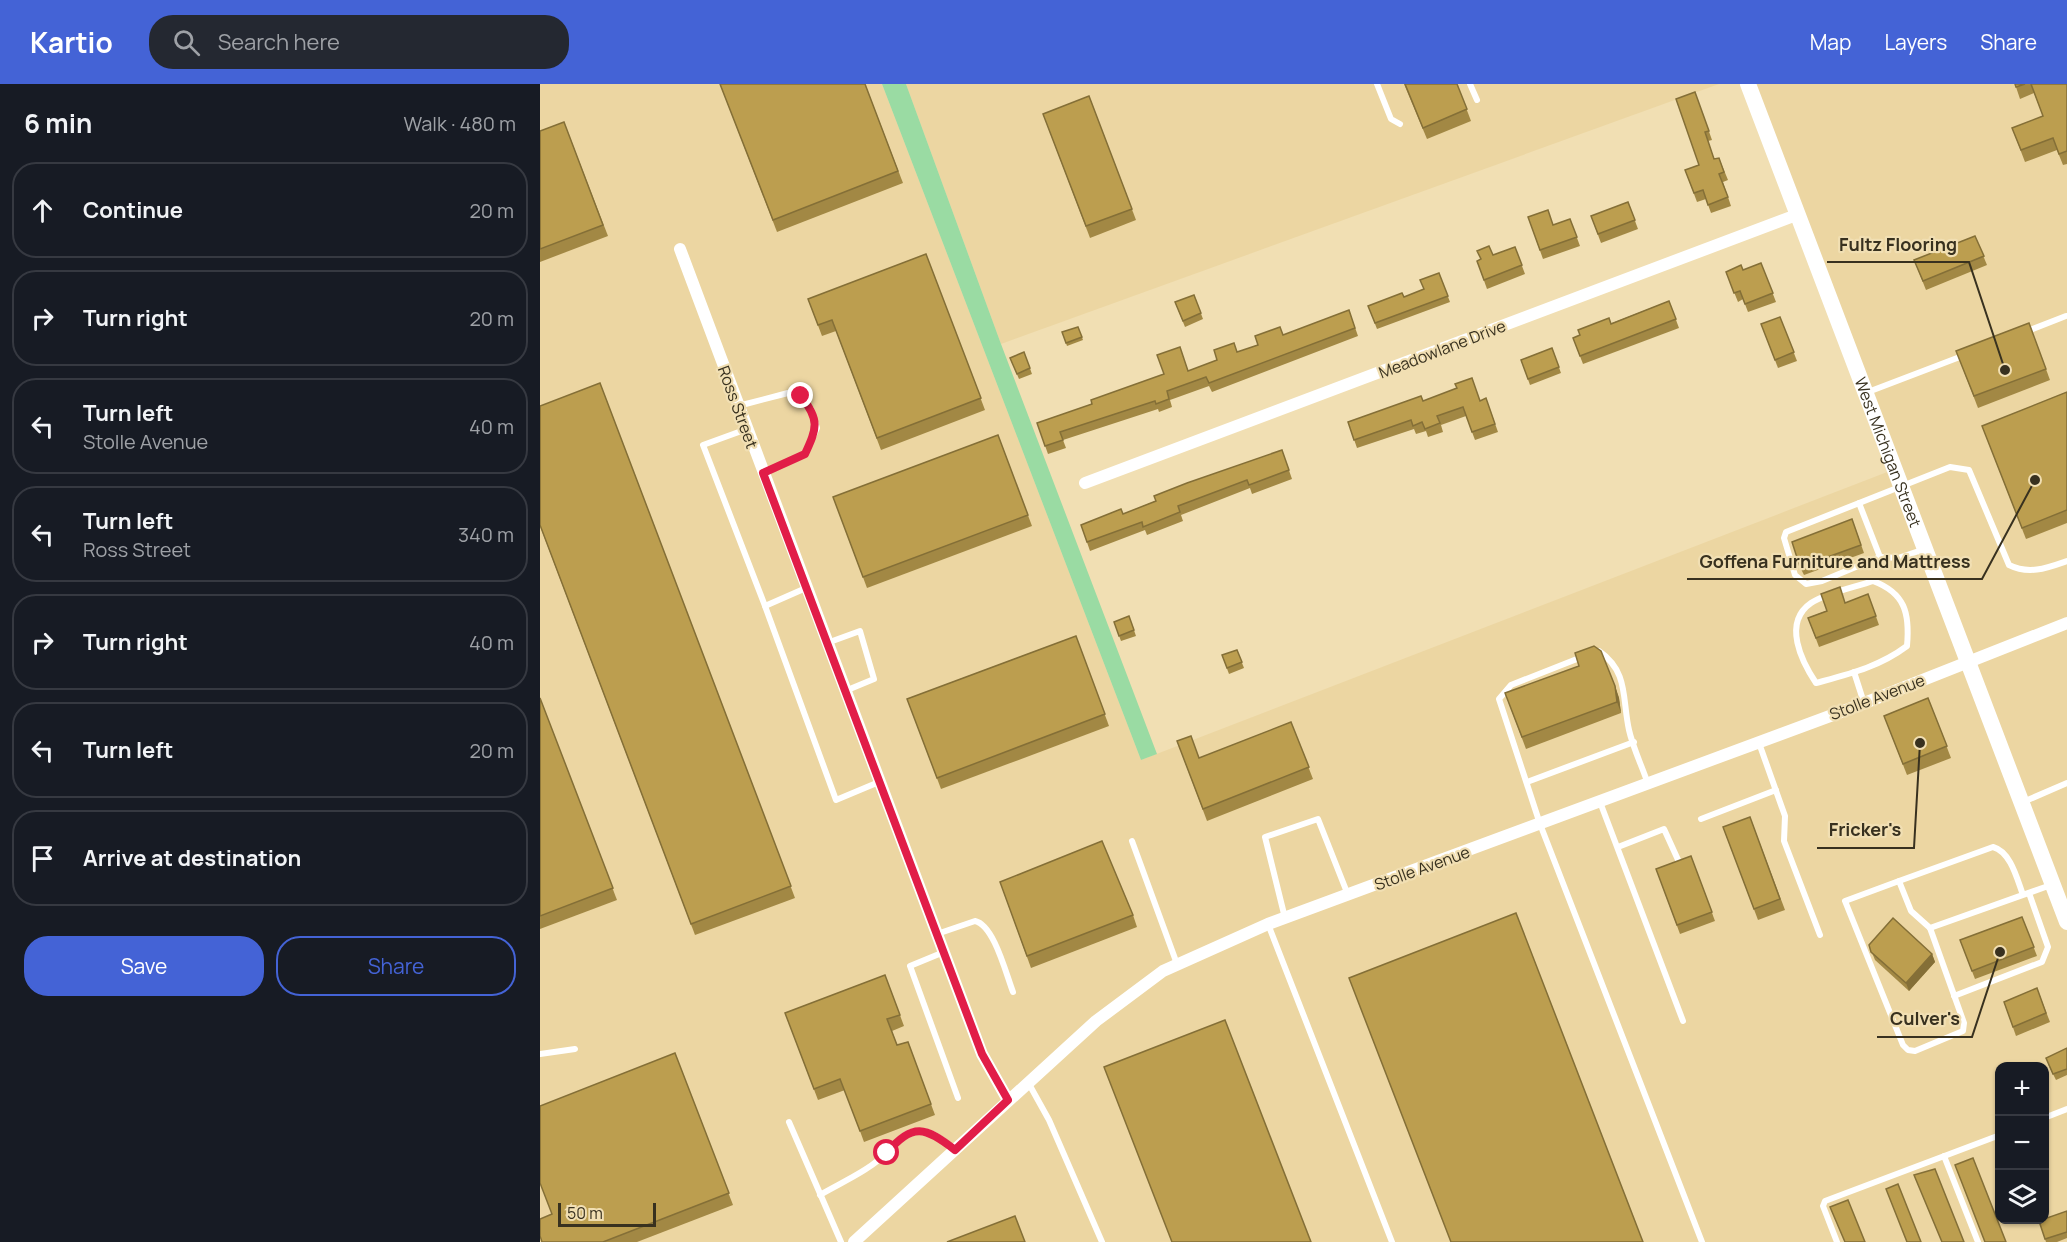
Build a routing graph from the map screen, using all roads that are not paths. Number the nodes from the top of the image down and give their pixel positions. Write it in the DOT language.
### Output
graph roads {
  1 [pos="1377,84"];
  2 [pos="1470,84"];
  3 [pos="1748,84"];
  4 [pos="1477,100"];
  5 [pos="1400,124"];
  6 [pos="1799,214"];
  7 [pos="680,249"];
  8 [pos="2066,316"];
  9 [pos="2022,333"];
  10 [pos="1977,350"];
  11 [pos="1867,392"];
  12 [pos="738,406"];
  13 [pos="747,429"];
  14 [pos="763,473"];
  15 [pos="1085,483"];
  16 [pos="1902,486"];
  17 [pos="1859,503"];
  18 [pos="1926,549"];
  19 [pos="1880,556"];
  20 [pos="2067,561"];
  21 [pos="806,588"];
  22 [pos="765,606"];
  23 [pos="2067,623"];
  24 [pos="827,643"];
  25 [pos="1970,661"];
  26 [pos="1854,672"];
  27 [pos="845,691"];
  28 [pos="1864,703"];
  29 [pos="1634,742"];
  30 [pos="1758,742"];
  31 [pos="879,782"];
  32 [pos="1527,782"];
  33 [pos="2067,783"];
  34 [pos="1648,784"];
  35 [pos="1776,790"];
  36 [pos="1600,802"];
  37 [pos="2022,802"];
  38 [pos="1701,819"];
  39 [pos="1540,824"];
  40 [pos="1132,841"];
  41 [pos="1618,847"];
  42 [pos="1679,862"];
  43 [pos="1899,880"];
  44 [pos="2052,885"];
  45 [pos="2026,894"];
  46 [pos="1348,895"];
  47 [pos="1286,918"];
  48 [pos="2067,922"];
  49 [pos="1268,924"];
  50 [pos="1930,928"];
  51 [pos="937,934"];
  52 [pos="1820,935"];
  53 [pos="944,952"];
  54 [pos="1177,964"];
  55 [pos="1013,992"];
  56 [pos="1954,996"];
  57 [pos="1683,1021"];
  58 [pos="575,1048"];
  59 [pos="540,1054"];
  60 [pos="1028,1083"];
  61 [pos="958,1098"];
  62 [pos="1008,1100"];
  63 [pos="2067,1109"];
  64 [pos="2049,1116"];
  65 [pos="789,1122"];
  66 [pos="1995,1137"];
  67 [pos="955,1150"];
  68 [pos="1944,1156"];
  69 [pos="820,1195"];
  70 [pos="841,1242"];
  71 [pos="854,1242"];
  72 [pos="1102,1242"];
  73 [pos="1392,1242"];
  74 [pos="1702,1242"];
  75 [pos="1837,1242"];
  76 [pos="1978,1242"];
  1 -- 5 [label="lane"];
  2 -- 4 [label="lane"];
  3 -- 6 [label="main road, West Michigan Street"];
  6 -- 11 [label="main road, West Michigan Street"];
  6 -- 15 [label="street, Meadowlane Drive"];
  7 -- 12 [label="street, Ross Street"];
  8 -- 9 [label="lane"];
  10 -- 11 [label="lane"];
  11 -- 16 [label="main road, West Michigan Street"];
  12 -- 13 [label="street, Ross Street"];
  12 -- 14 [label="lane"];
  13 -- 14 [label="street, Ross Street"];
  13 -- 22 [label="lane"];
  14 -- 21 [label="street, Ross Street"];
  16 -- 17 [label="lane"];
  16 -- 18 [label="main road, West Michigan Street"];
  16 -- 20 [label="lane"];
  17 -- 19 [label="lane"];
  17 -- 19 [label="lane"];
  18 -- 19 [label="lane"];
  18 -- 25 [label="main road, West Michigan Street"];
  21 -- 22 [label="lane"];
  21 -- 24 [label="street, Ross Street"];
  22 -- 31 [label="lane"];
  23 -- 25 [label="street, Stolle Avenue"];
  24 -- 27 [label="street, Ross Street"];
  24 -- 27 [label="lane"];
  25 -- 28 [label="street, Stolle Avenue"];
  25 -- 37 [label="main road, West Michigan Street"];
  26 -- 26 [label="lane"];
  26 -- 28 [label="lane"];
  27 -- 31 [label="street, Ross Street"];
  28 -- 30 [label="street, Stolle Avenue"];
  29 -- 32 [label="lane"];
  29 -- 32 [label="lane"];
  29 -- 34 [label="lane"];
  30 -- 34 [label="street, Stolle Avenue"];
  30 -- 35 [label="lane"];
  31 -- 51 [label="street, Ross Street"];
  32 -- 39 [label="lane"];
  33 -- 37 [label="lane"];
  34 -- 36 [label="street, Stolle Avenue"];
  35 -- 38 [label="lane"];
  35 -- 52 [label="lane"];
  36 -- 39 [label="street, Stolle Avenue"];
  36 -- 41 [label="lane"];
  37 -- 44 [label="main road, West Michigan Street"];
  39 -- 46 [label="street, Stolle Avenue"];
  39 -- 74 [label="lane"];
  40 -- 54 [label="lane"];
  41 -- 42 [label="lane"];
  41 -- 57 [label="lane"];
  43 -- 45 [label="lane"];
  43 -- 50 [label="lane"];
  43 -- 56 [label="lane"];
  44 -- 45 [label="lane"];
  44 -- 48 [label="main road, West Michigan Street"];
  45 -- 50 [label="lane"];
  45 -- 56 [label="lane"];
  46 -- 47 [label="street, Stolle Avenue"];
  46 -- 47 [label="lane"];
  47 -- 49 [label="street, Stolle Avenue"];
  49 -- 54 [label="street, Stolle Avenue"];
  49 -- 73 [label="lane"];
  50 -- 56 [label="lane"];
  51 -- 53 [label="street, Ross Street"];
  51 -- 55 [label="lane"];
  53 -- 61 [label="lane"];
  53 -- 62 [label="street, Ross Street"];
  54 -- 60 [label="street, Stolle Avenue"];
  58 -- 59 [label="lane"];
  60 -- 62 [label="street, Stolle Avenue"];
  60 -- 72 [label="lane"];
  62 -- 67 [label="street, Stolle Avenue"];
  63 -- 64 [label="lane"];
  65 -- 69 [label="lane"];
  66 -- 68 [label="lane"];
  67 -- 69 [label="lane"];
  67 -- 71 [label="street, Stolle Avenue"];
  68 -- 75 [label="lane"];
  68 -- 76 [label="lane"];
  69 -- 70 [label="lane"];
}
